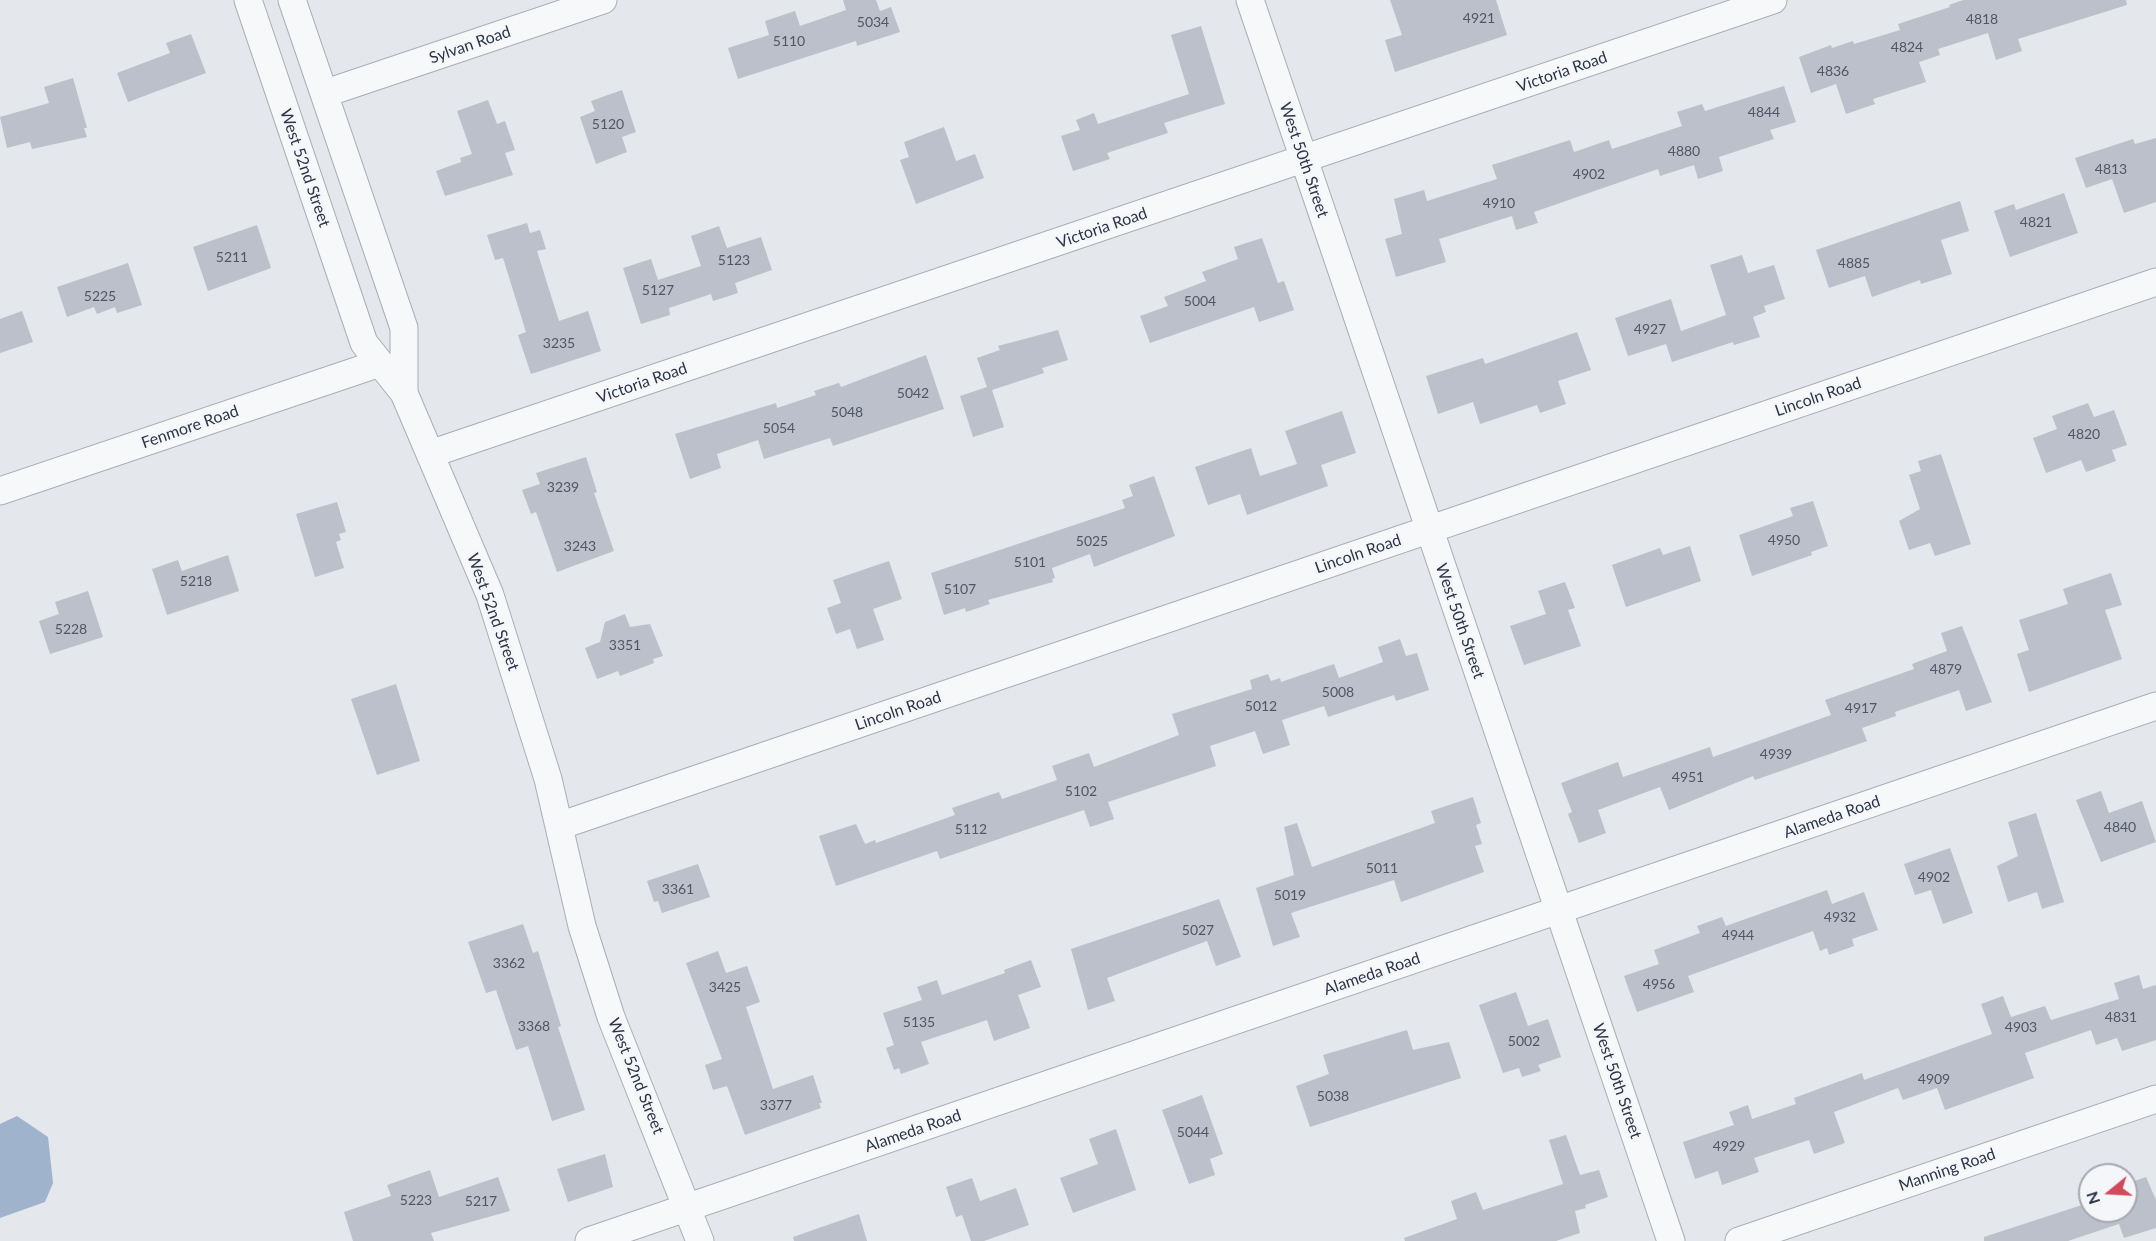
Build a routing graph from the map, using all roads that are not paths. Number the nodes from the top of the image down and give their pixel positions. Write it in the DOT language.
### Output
graph roads {
  1 [pos="248,0"];
  2 [pos="292,0"];
  3 [pos="603,0"];
  4 [pos="1250,0"];
  5 [pos="1773,0"];
  6 [pos="338,89"];
  7 [pos="1304,160"];
  8 [pos="2156,282"];
  9 [pos="380,363"];
  10 [pos="404,393"];
  11 [pos="430,454"];
  12 [pos="0,491"];
  13 [pos="1430,529"];
  14 [pos="2156,706"];
  15 [pos="559,826"];
  16 [pos="1559,910"];
  17 [pos="2156,1099"];
  18 [pos="688,1207"];
  19 [pos="589,1241"];
  20 [pos="700,1241"];
  21 [pos="1671,1241"];
  22 [pos="1739,1241"];
  1 -- 9 [label="street, West 52nd Street"];
  2 -- 10 [label="street"];
  3 -- 6 [label="street, Sylvan Road"];
  4 -- 7 [label="street, West 50th Street"];
  5 -- 7 [label="street, Victoria Road"];
  7 -- 11 [label="street, Victoria Road"];
  7 -- 13 [label="street, West 50th Street"];
  8 -- 13 [label="street, Lincoln Road"];
  9 -- 10 [label="street, West 52nd Street"];
  9 -- 12 [label="street, Fenmore Road"];
  10 -- 11 [label="street, West 52nd Street"];
  11 -- 15 [label="street, West 52nd Street"];
  13 -- 15 [label="street, Lincoln Road"];
  13 -- 16 [label="street, West 50th Street"];
  14 -- 16 [label="street, Alameda Road"];
  15 -- 18 [label="street, West 52nd Street"];
  16 -- 18 [label="street, Alameda Road"];
  16 -- 21 [label="street, West 50th Street"];
  17 -- 22 [label="street, Manning Road"];
  18 -- 19 [label="street, Alameda Road"];
  18 -- 20 [label="street, West 52nd Street"];
}
